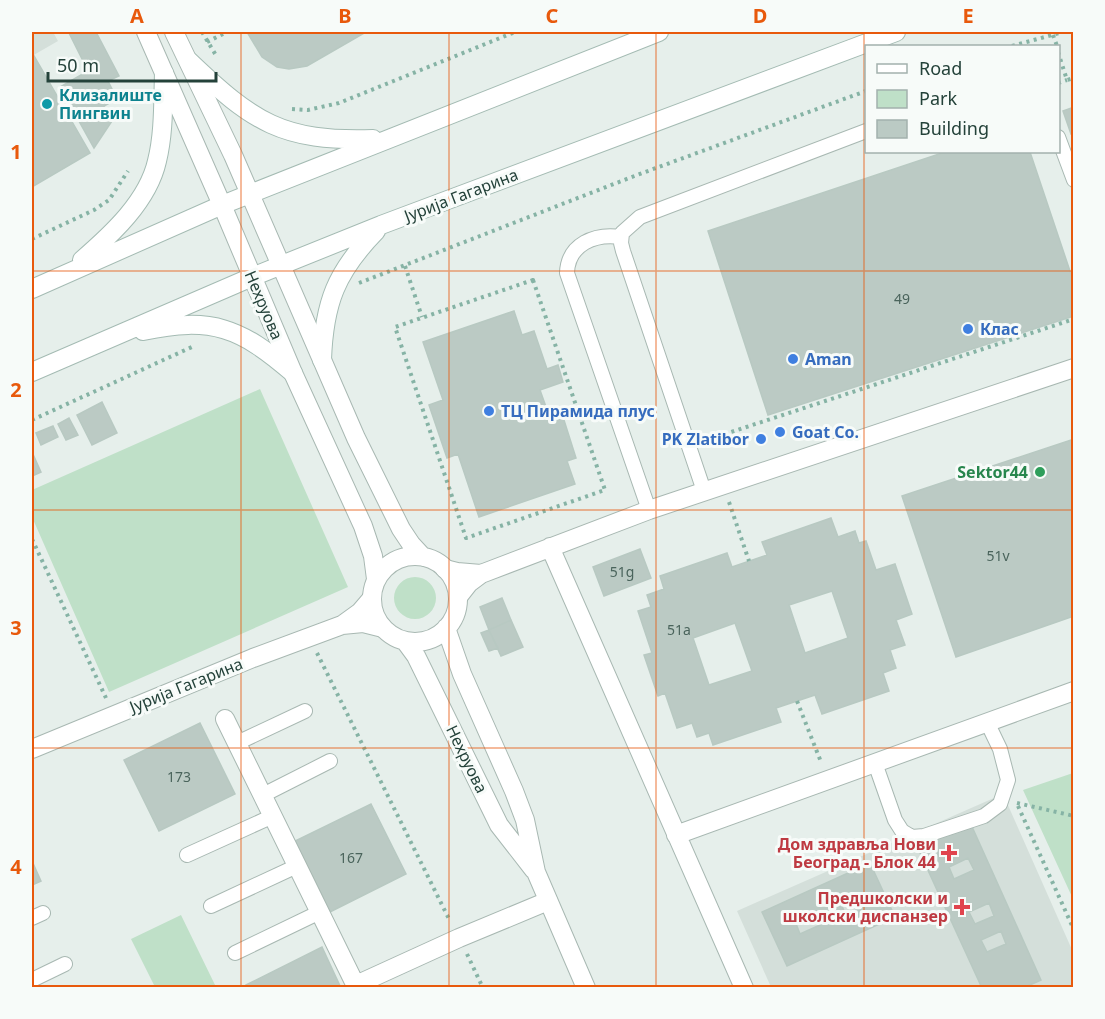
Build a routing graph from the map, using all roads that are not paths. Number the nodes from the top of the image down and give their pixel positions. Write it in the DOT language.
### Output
graph roads {
  1 [pos="146,32"];
  2 [pos="174,32"];
  3 [pos="657,32"];
  4 [pos="896,32"];
  5 [pos="189,61"];
  6 [pos="164,73"];
  7 [pos="865,132"];
  8 [pos="387,138"];
  9 [pos="1060,140"];
  10 [pos="1074,180"];
  11 [pos="251,194"];
  12 [pos="222,205"];
  13 [pos="381,225"];
  14 [pos="621,237"];
  15 [pos="281,265"];
  16 [pos="68,273"];
  17 [pos="252,277"];
  18 [pos="32,289"];
  19 [pos="103,341"];
  20 [pos="322,360"];
  21 [pos="1074,368"];
  22 [pos="32,372"];
  23 [pos="293,373"];
  24 [pos="704,491"];
  25 [pos="648,510"];
  26 [pos="550,547"];
  27 [pos="423,557"];
  28 [pos="445,568"];
  29 [pos="481,574"];
  30 [pos="376,579"];
  31 [pos="458,597"];
  32 [pos="372,598"];
  33 [pos="342,625"];
  34 [pos="383,628"];
  35 [pos="446,628"];
  36 [pos="405,641"];
  37 [pos="1074,691"];
  38 [pos="305,711"];
  39 [pos="225,719"];
  40 [pos="987,722"];
  41 [pos="237,743"];
  42 [pos="32,749"];
  43 [pos="330,761"];
  44 [pos="875,763"];
  45 [pos="262,795"];
  46 [pos="273,816"];
  47 [pos="676,835"];
  48 [pos="187,855"];
  49 [pos="297,866"];
  50 [pos="536,872"];
  51 [pos="548,901"];
  52 [pos="211,906"];
  53 [pos="320,912"];
  54 [pos="235,953"];
  55 [pos="65,964"];
  56 [pos="32,980"];
  57 [pos="356,986"];
  58 [pos="586,987"];
  59 [pos="744,987"];
  1 -- 6 [label="street, Нехруова"];
  2 -- 5 [label="street, Нехруова"];
  3 -- 8 [label="street"];
  4 -- 13 [label="street, Јурија Гагарина"];
  5 -- 8 [label="street"];
  5 -- 11 [label="street, Нехруова"];
  6 -- 12 [label="street, Нехруова"];
  6 -- 16 [label="street"];
  7 -- 14 [label="lane"];
  8 -- 11 [label="street"];
  9 -- 10 [label="lane"];
  11 -- 12 [label="street"];
  11 -- 15 [label="street, Нехруова"];
  12 -- 16 [label="street"];
  12 -- 17 [label="street, Нехруова"];
  13 -- 15 [label="street, Јурија Гагарина"];
  13 -- 20 [label="street"];
  14 -- 24 [label="lane"];
  14 -- 25 [label="lane"];
  15 -- 17 [label="street, Јурија Гагарина"];
  15 -- 20 [label="street, Нехруова"];
  16 -- 18 [label="street"];
  17 -- 19 [label="street, Јурија Гагарина"];
  17 -- 23 [label="street, Нехруова"];
  19 -- 22 [label="street, Јурија Гагарина"];
  19 -- 23 [label="street"];
  20 -- 27 [label="street, Нехруова"];
  21 -- 24 [label="street"];
  23 -- 30 [label="street, Нехруова"];
  24 -- 25 [label="street"];
  25 -- 26 [label="street"];
  26 -- 29 [label="street"];
  26 -- 47 [label="street"];
  27 -- 28 [label="street"];
  27 -- 30 [label="street"];
  28 -- 29 [label="street"];
  28 -- 31 [label="street"];
  29 -- 31 [label="street"];
  30 -- 32 [label="street"];
  31 -- 35 [label="street"];
  32 -- 33 [label="street, Јурија Гагарина"];
  32 -- 34 [label="street"];
  33 -- 34 [label="street, Јурија Гагарина"];
  33 -- 42 [label="street, Јурија Гагарина"];
  34 -- 36 [label="street"];
  35 -- 36 [label="street"];
  35 -- 50 [label="street, Нехруова"];
  36 -- 50 [label="street, Нехруова"];
  37 -- 40 [label="street"];
  38 -- 41 [label="lane"];
  39 -- 41 [label="street"];
  40 -- 44 [label="street"];
  40 -- 44 [label="lane"];
  41 -- 45 [label="street"];
  43 -- 45 [label="lane"];
  44 -- 47 [label="street"];
  45 -- 46 [label="street"];
  46 -- 48 [label="lane"];
  46 -- 49 [label="street"];
  47 -- 59 [label="street"];
  49 -- 52 [label="lane"];
  49 -- 53 [label="street"];
  50 -- 51 [label="street, Нехруова"];
  51 -- 57 [label="street"];
  51 -- 58 [label="street, Нехруова"];
  53 -- 54 [label="lane"];
  53 -- 57 [label="street"];
  55 -- 56 [label="lane"];
}
